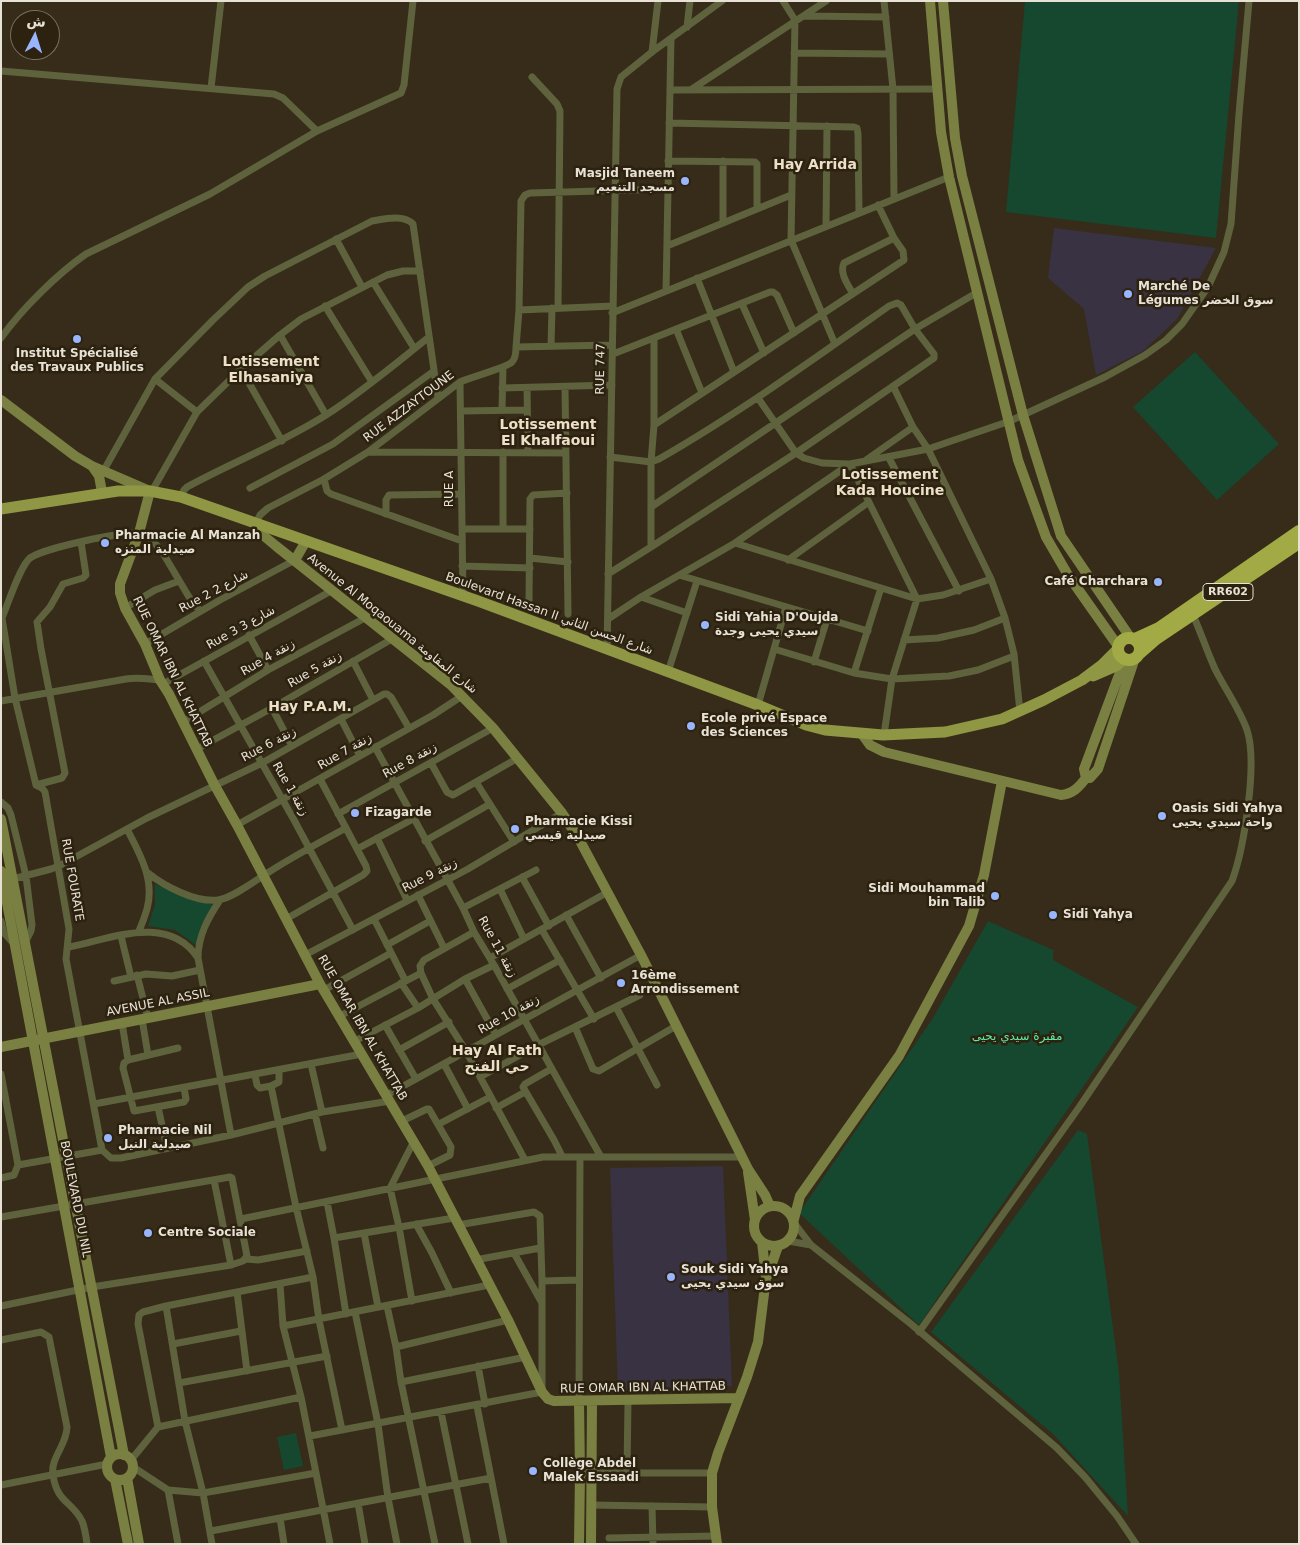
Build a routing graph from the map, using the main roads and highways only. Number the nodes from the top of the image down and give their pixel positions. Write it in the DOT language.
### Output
graph roads {
  1 [pos="1,509"];
  2 [pos="1299,531"];
  3 [pos="1299,544"];
  4 [pos="1132,638"];
  5 [pos="1127,654"];
  1 -- 5 [label="main road, Boulevard Hassan II شارع الحسن الثاني"];
  2 -- 4 [label="highway, RR602"];
  3 -- 5 [label="highway, RR602"];
  4 -- 5 [label="highway, RR602"];
  4 -- 5 [label="highway"];
}
